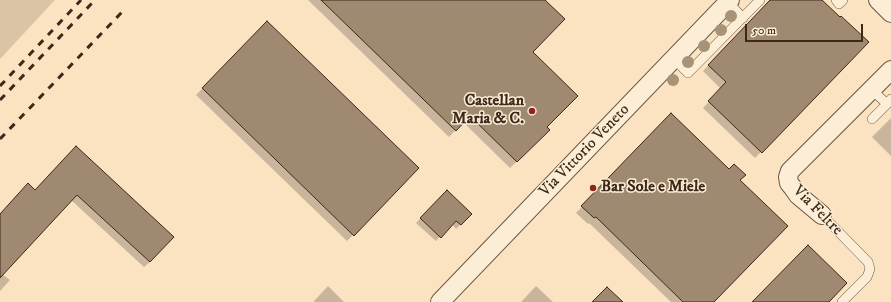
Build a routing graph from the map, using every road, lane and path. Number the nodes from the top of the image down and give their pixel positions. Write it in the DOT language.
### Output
graph roads {
  1 [pos="760,0"];
  2 [pos="836,0"];
  3 [pos="843,0"];
  4 [pos="878,0"];
  5 [pos="729,1"];
  6 [pos="891,13"];
  7 [pos="743,18"];
  8 [pos="674,59"];
  9 [pos="891,70"];
  10 [pos="871,89"];
  11 [pos="889,102"];
  12 [pos="872,120"];
  13 [pos="822,215"];
  14 [pos="440,302"];
  15 [pos="842,302"];
  1 -- 7 [label="lane"];
  2 -- 3 [label="lane"];
  4 -- 6 [label="street"];
  5 -- 7 [label="lane"];
  5 -- 8 [label="street, Via Vittorio Veneto"];
  7 -- 8 [label="lane"];
  8 -- 14 [label="street, Via Vittorio Veneto"];
  9 -- 10 [label="street, Via Feltre"];
  10 -- 11 [label="lane"];
  10 -- 13 [label="street, Via Feltre"];
  11 -- 12 [label="lane"];
  13 -- 15 [label="lane, Via Feltre"];
}
